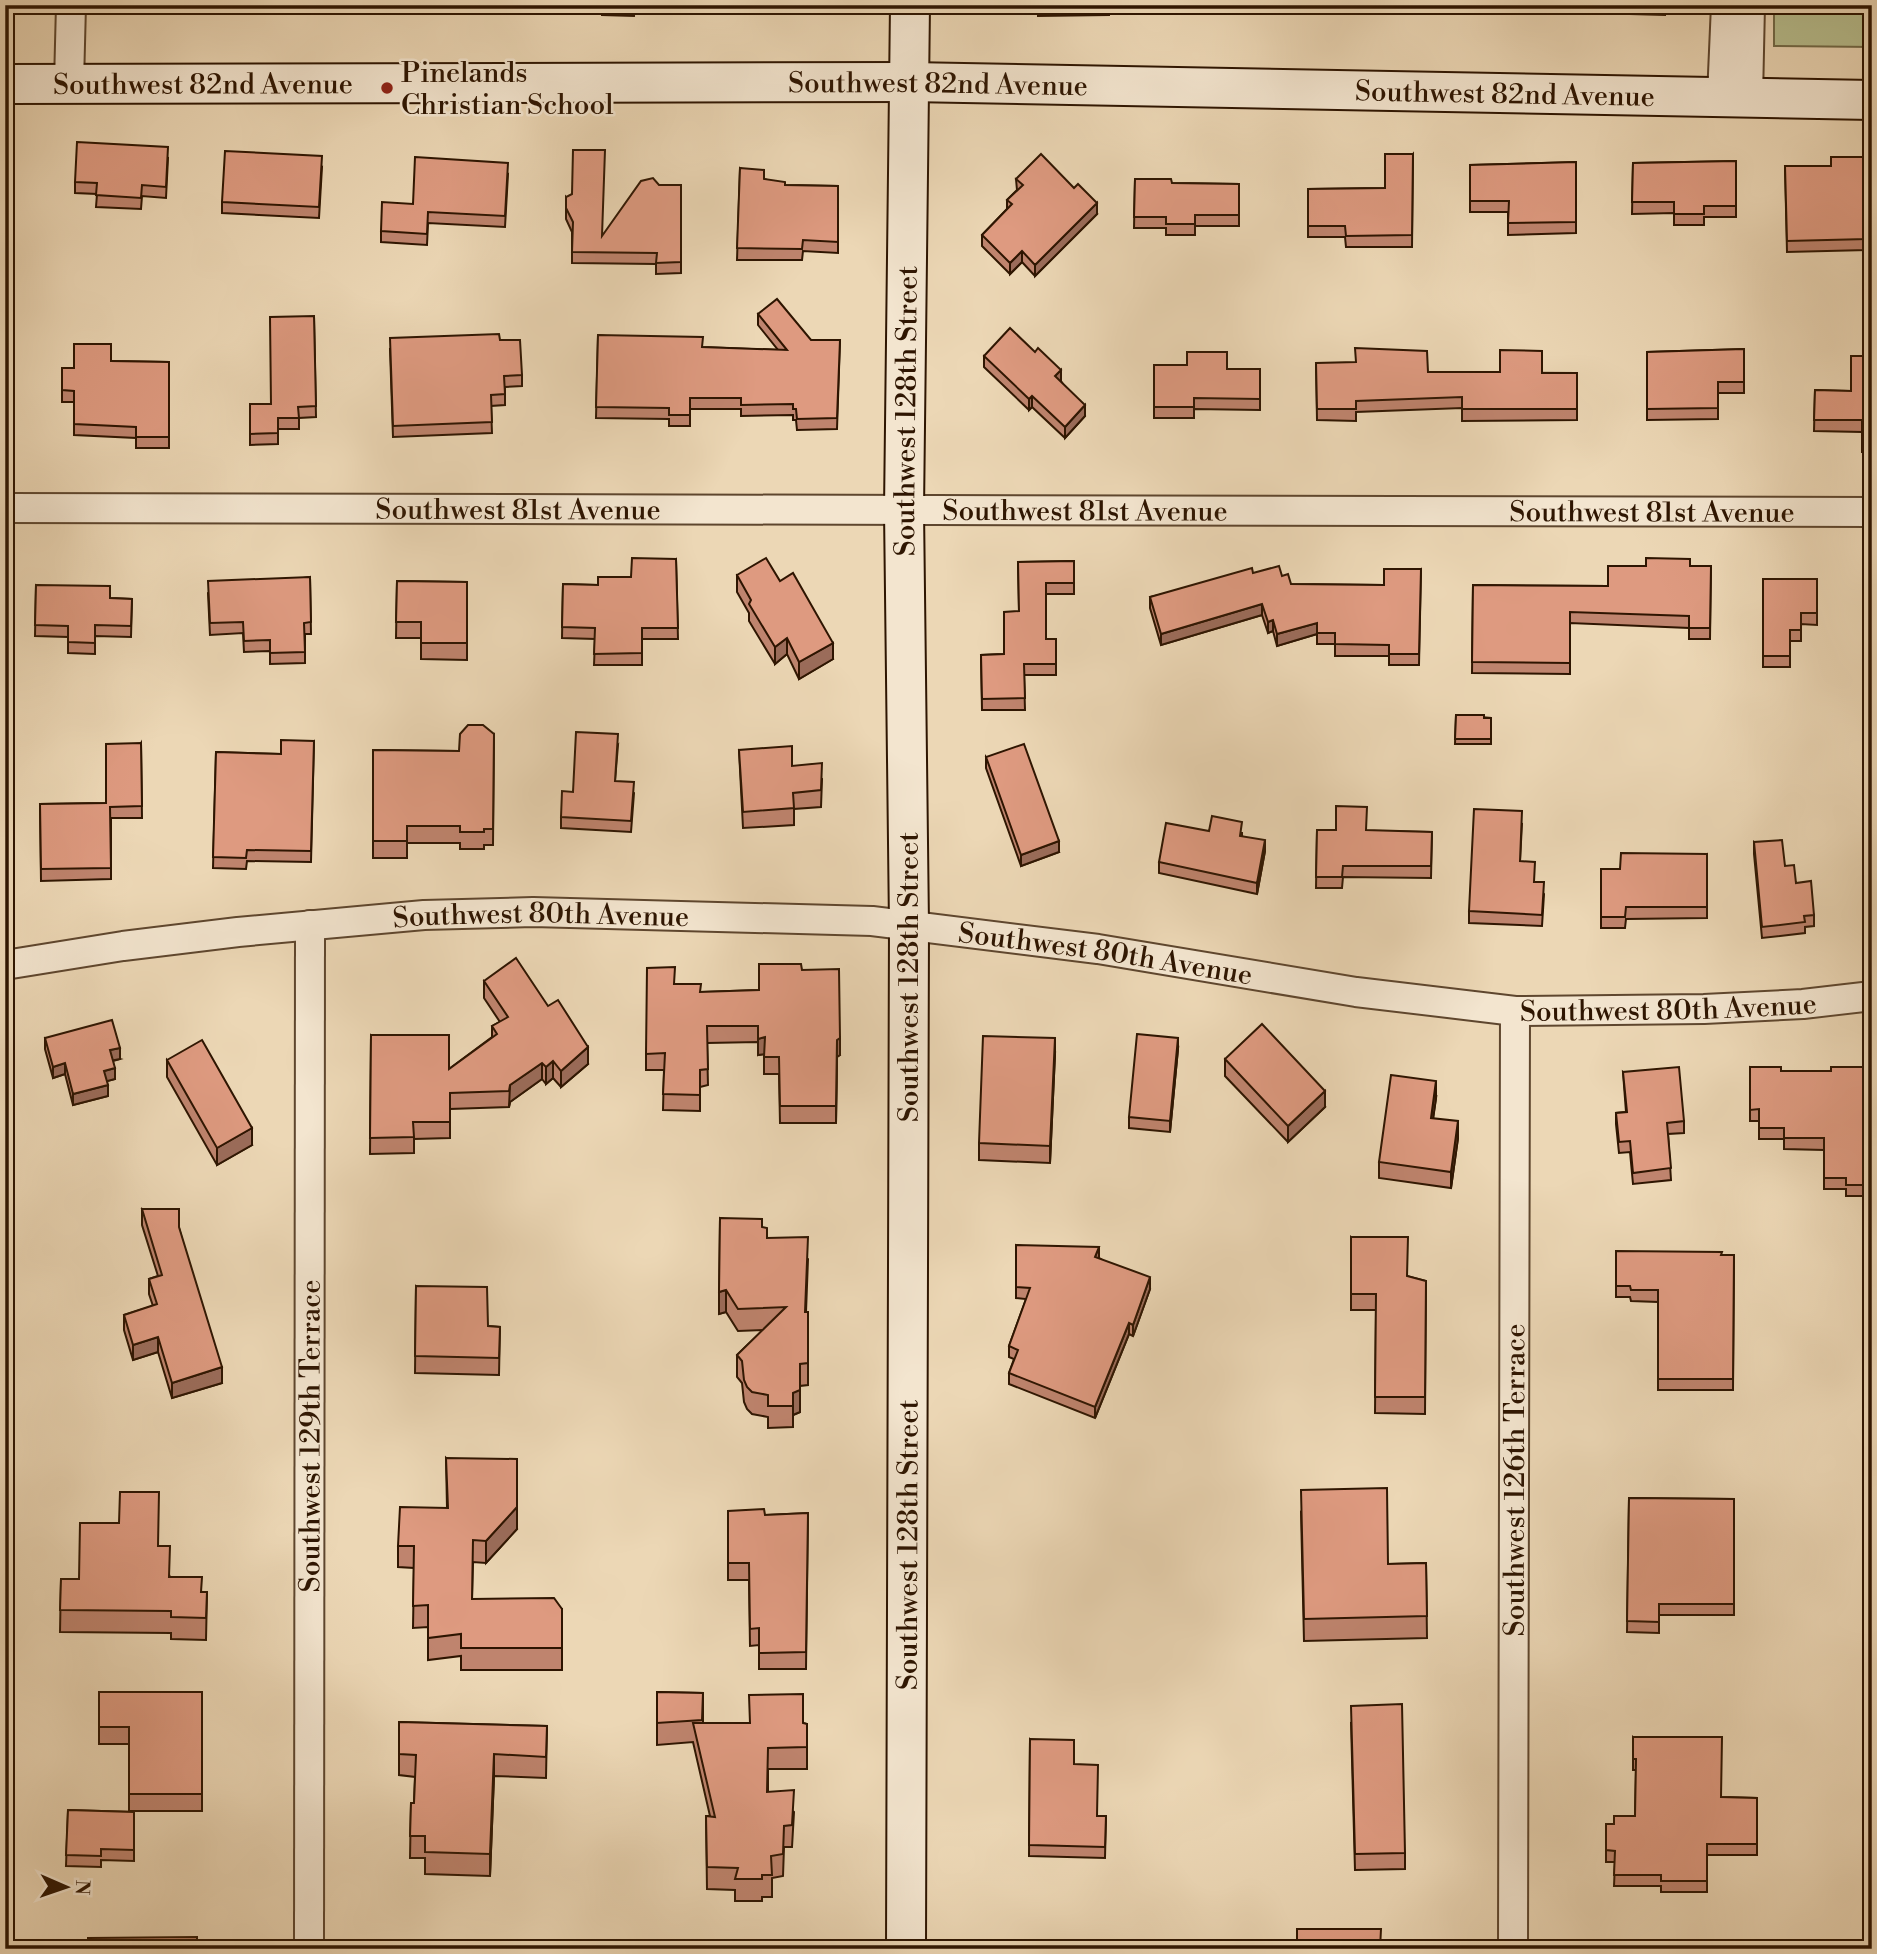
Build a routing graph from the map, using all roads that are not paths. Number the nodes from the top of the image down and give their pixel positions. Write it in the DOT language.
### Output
graph roads {
  1 [pos="71,5"];
  2 [pos="910,5"];
  3 [pos="1726,5"];
  4 [pos="1750,5"];
  5 [pos="911,82"];
  6 [pos="69,83"];
  7 [pos="5,84"];
  8 [pos="1735,97"];
  9 [pos="1872,100"];
  10 [pos="5,508"];
  11 [pos="904,510"];
  12 [pos="1872,512"];
  13 [pos="310,925"];
  14 [pos="909,925"];
  15 [pos="5,965"];
  16 [pos="1872,996"];
  17 [pos="1515,1011"];
  18 [pos="309,1949"];
  19 [pos="906,1949"];
  20 [pos="1513,1949"];
  1 -- 6 [label="street"];
  2 -- 5 [label="street, Southwest 128th Street"];
  3 -- 8 [label="street"];
  4 -- 8 [label="street"];
  5 -- 6 [label="street, Southwest 82nd Avenue"];
  5 -- 8 [label="street, Southwest 82nd Avenue"];
  5 -- 11 [label="street, Southwest 128th Street"];
  6 -- 7 [label="street, Southwest 82nd Avenue"];
  8 -- 9 [label="street, Southwest 82nd Avenue"];
  10 -- 11 [label="street, Southwest 81st Avenue"];
  11 -- 12 [label="street, Southwest 81st Avenue"];
  11 -- 14 [label="street, Southwest 128th Street"];
  13 -- 14 [label="street, Southwest 80th Avenue"];
  13 -- 15 [label="street, Southwest 80th Avenue"];
  13 -- 18 [label="street, Southwest 129th Terrace"];
  14 -- 17 [label="street, Southwest 80th Avenue"];
  14 -- 19 [label="street, Southwest 128th Street"];
  16 -- 17 [label="street, Southwest 80th Avenue"];
  17 -- 20 [label="street, Southwest 126th Terrace"];
}
